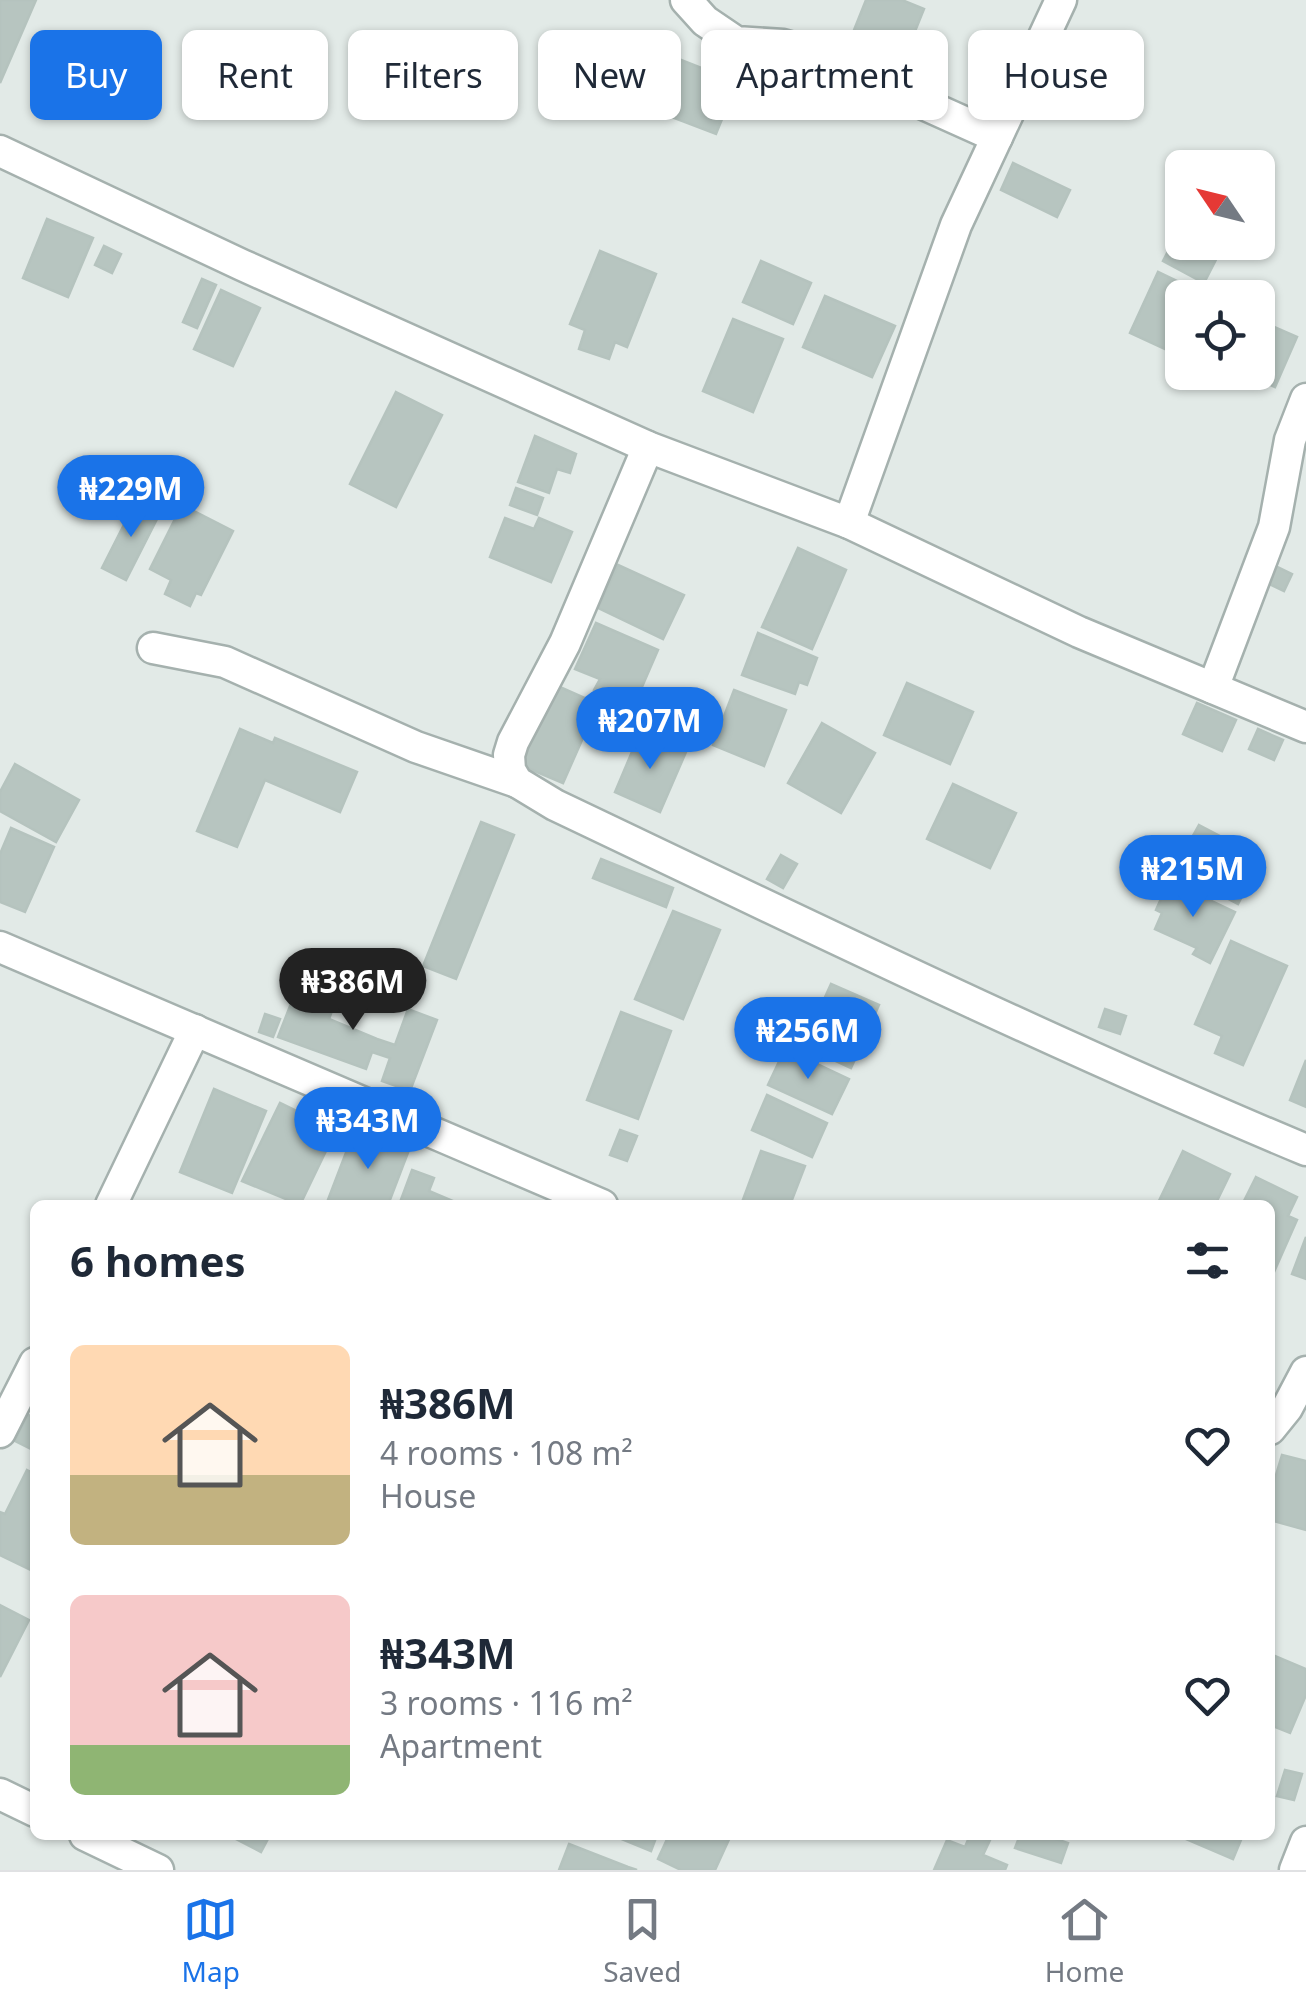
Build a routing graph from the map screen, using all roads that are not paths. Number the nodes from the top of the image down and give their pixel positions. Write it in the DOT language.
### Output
graph roads {
  1 [pos="686,0"];
  2 [pos="1061,0"];
  3 [pos="997,137"];
  4 [pos="0,151"];
  5 [pos="1306,399"];
  6 [pos="648,447"];
  7 [pos="849,524"];
  8 [pos="153,648"];
  9 [pos="1214,688"];
  10 [pos="1306,726"];
  11 [pos="517,782"];
  12 [pos="0,947"];
  13 [pos="195,1030"];
  14 [pos="1306,1150"];
  15 [pos="113,1200"];
  16 [pos="590,1200"];
  17 [pos="1306,1372"];
  18 [pos="30,1380"];
  19 [pos="1275,1423"];
  20 [pos="0,1432"];
  21 [pos="0,1794"];
  22 [pos="30,1809"];
  23 [pos="95,1840"];
  24 [pos="1306,1842"];
  25 [pos="158,1870"];
  26 [pos="1295,1870"];
  1 -- 3 [label="street"];
  2 -- 3 [label="street"];
  3 -- 7 [label="street"];
  4 -- 6 [label="street"];
  5 -- 9 [label="street"];
  6 -- 7 [label="street"];
  6 -- 11 [label="street"];
  7 -- 9 [label="street"];
  8 -- 11 [label="street"];
  9 -- 10 [label="street"];
  11 -- 14 [label="street"];
  12 -- 13 [label="street"];
  13 -- 15 [label="street"];
  13 -- 16 [label="street"];
  17 -- 19 [label="street"];
  18 -- 20 [label="street"];
  21 -- 22 [label="street"];
  23 -- 25 [label="street"];
  24 -- 26 [label="street"];
}
